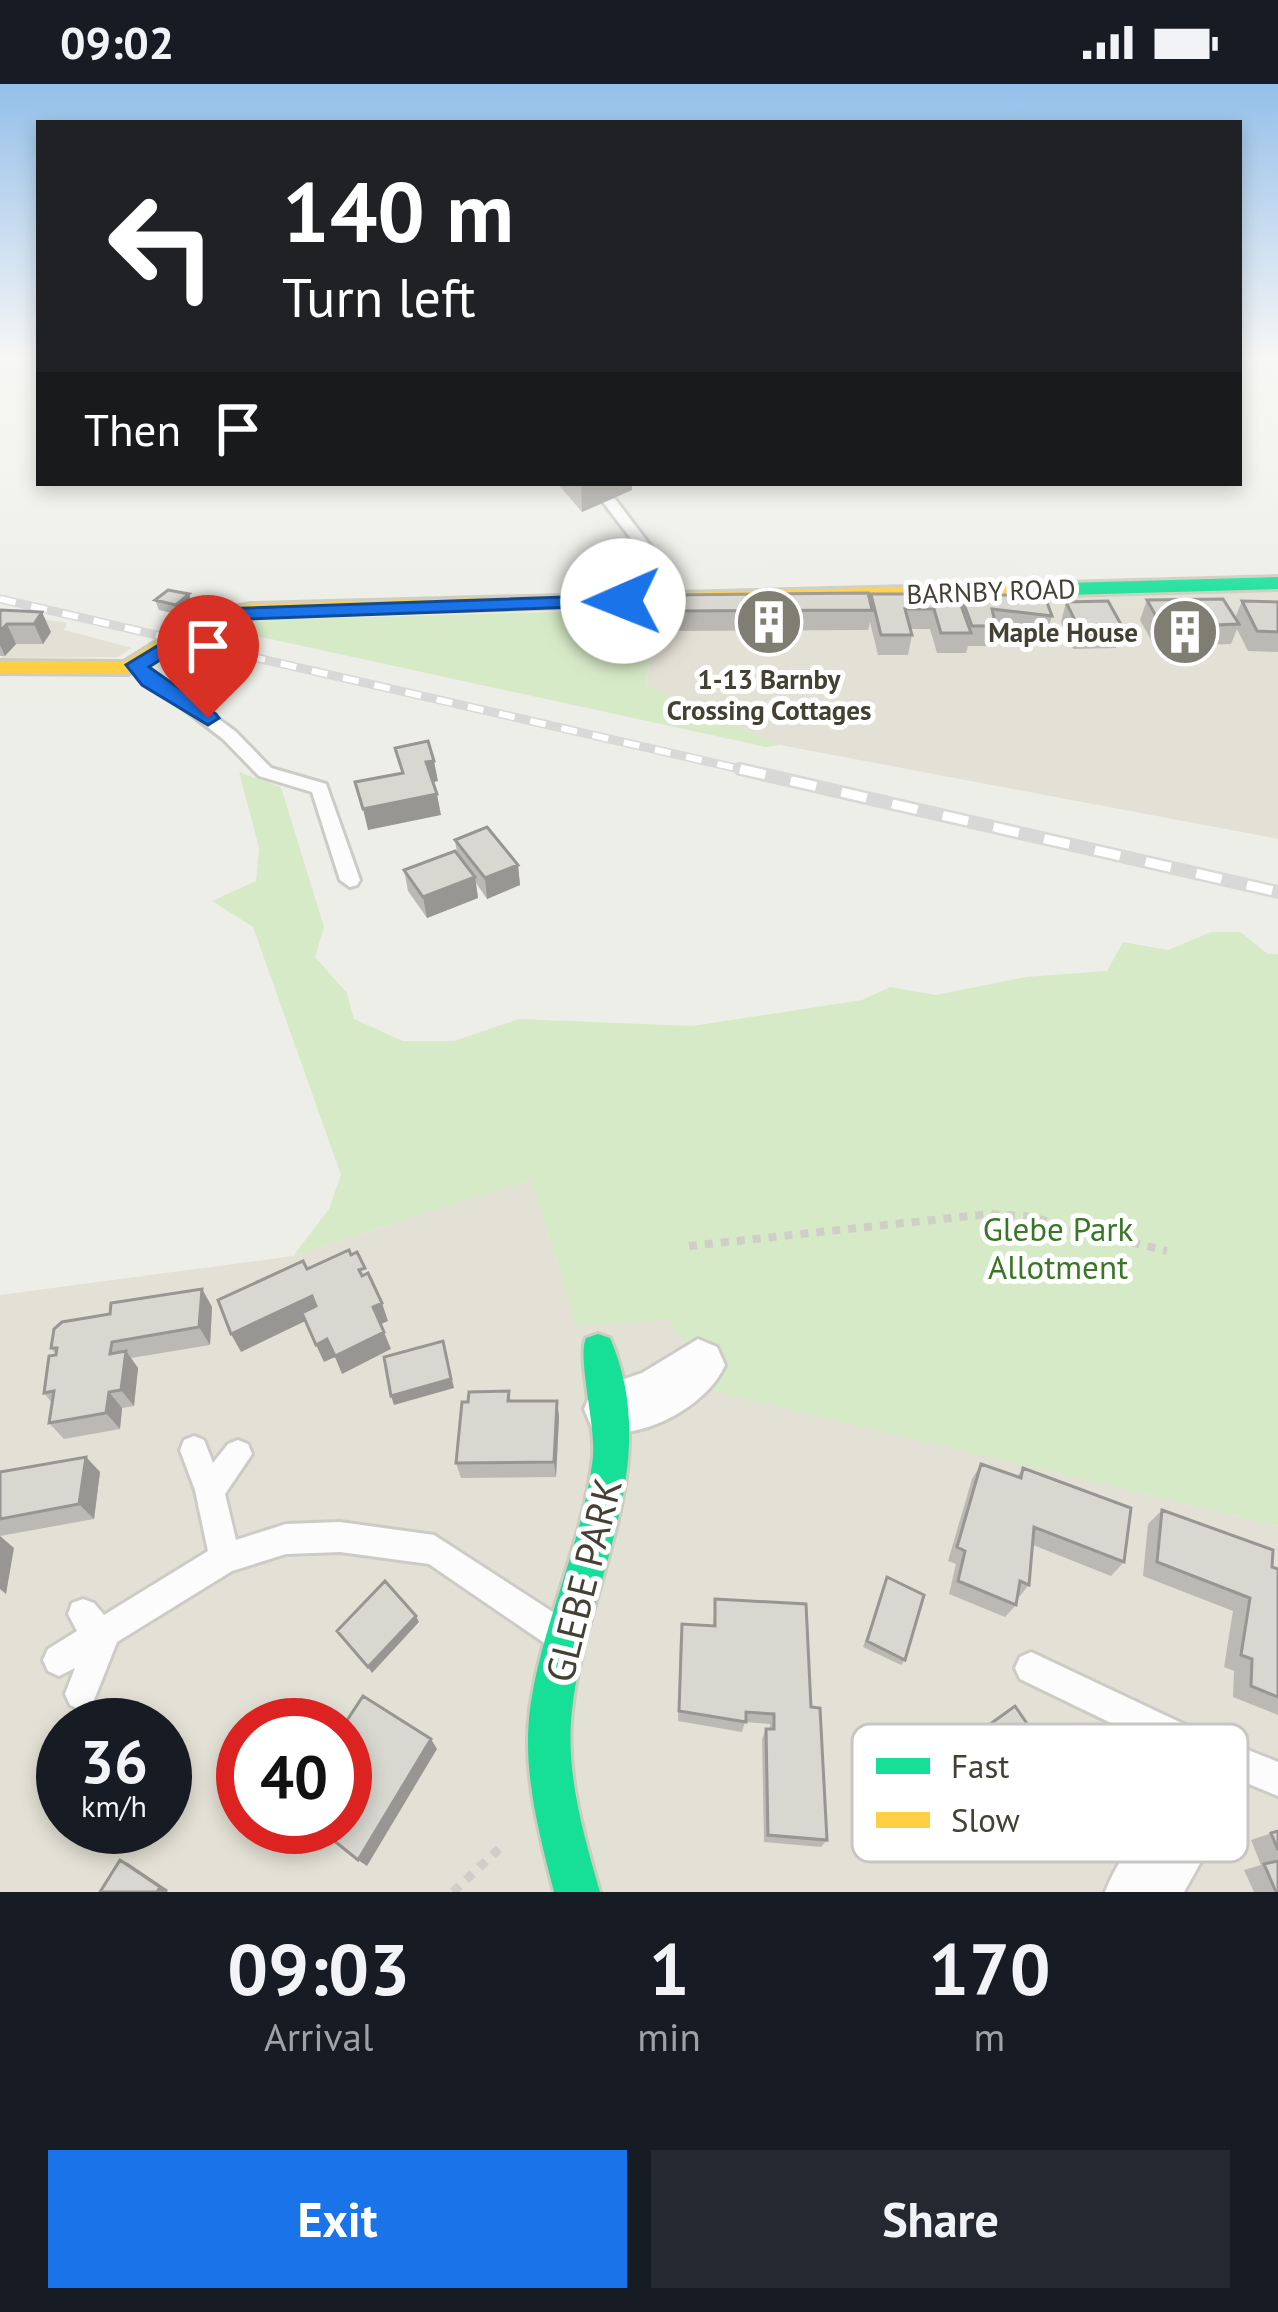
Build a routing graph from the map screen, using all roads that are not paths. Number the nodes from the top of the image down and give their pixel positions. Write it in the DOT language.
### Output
graph roads {
  1 [pos="610,502"];
  2 [pos="1278,584"];
  3 [pos="669,599"];
  4 [pos="137,665"];
  5 [pos="0,667"];
  6 [pos="350,880"];
  7 [pos="598,1349"];
  8 [pos="698,1365"];
  9 [pos="612,1408"];
  10 [pos="194,1450"];
  11 [pos="238,1454"];
  12 [pos="210,1490"];
  13 [pos="224,1558"];
  14 [pos="93,1625"];
  15 [pos="564,1638"];
  16 [pos="59,1660"];
  17 [pos="1030,1668"];
  18 [pos="81,1694"];
  19 [pos="1148,1724"];
  20 [pos="1248,1767"];
  21 [pos="1278,1779"];
  22 [pos="577,1892"];
  1 -- 3 [label="lane"];
  2 -- 3 [label="street, BARNBY ROAD"];
  3 -- 4 [label="street, BARNBY ROAD"];
  4 -- 5 [label="street, BARNBY ROAD"];
  4 -- 6 [label="lane"];
  7 -- 9 [label="street, GLEBE PARK"];
  8 -- 9 [label="street"];
  9 -- 15 [label="street, GLEBE PARK"];
  10 -- 12 [label="lane"];
  11 -- 12 [label="lane"];
  12 -- 13 [label="lane"];
  13 -- 14 [label="lane"];
  13 -- 15 [label="lane"];
  14 -- 16 [label="lane"];
  14 -- 18 [label="lane"];
  15 -- 22 [label="street, GLEBE PARK"];
  17 -- 19 [label="lane"];
  20 -- 21 [label="lane"];
}
